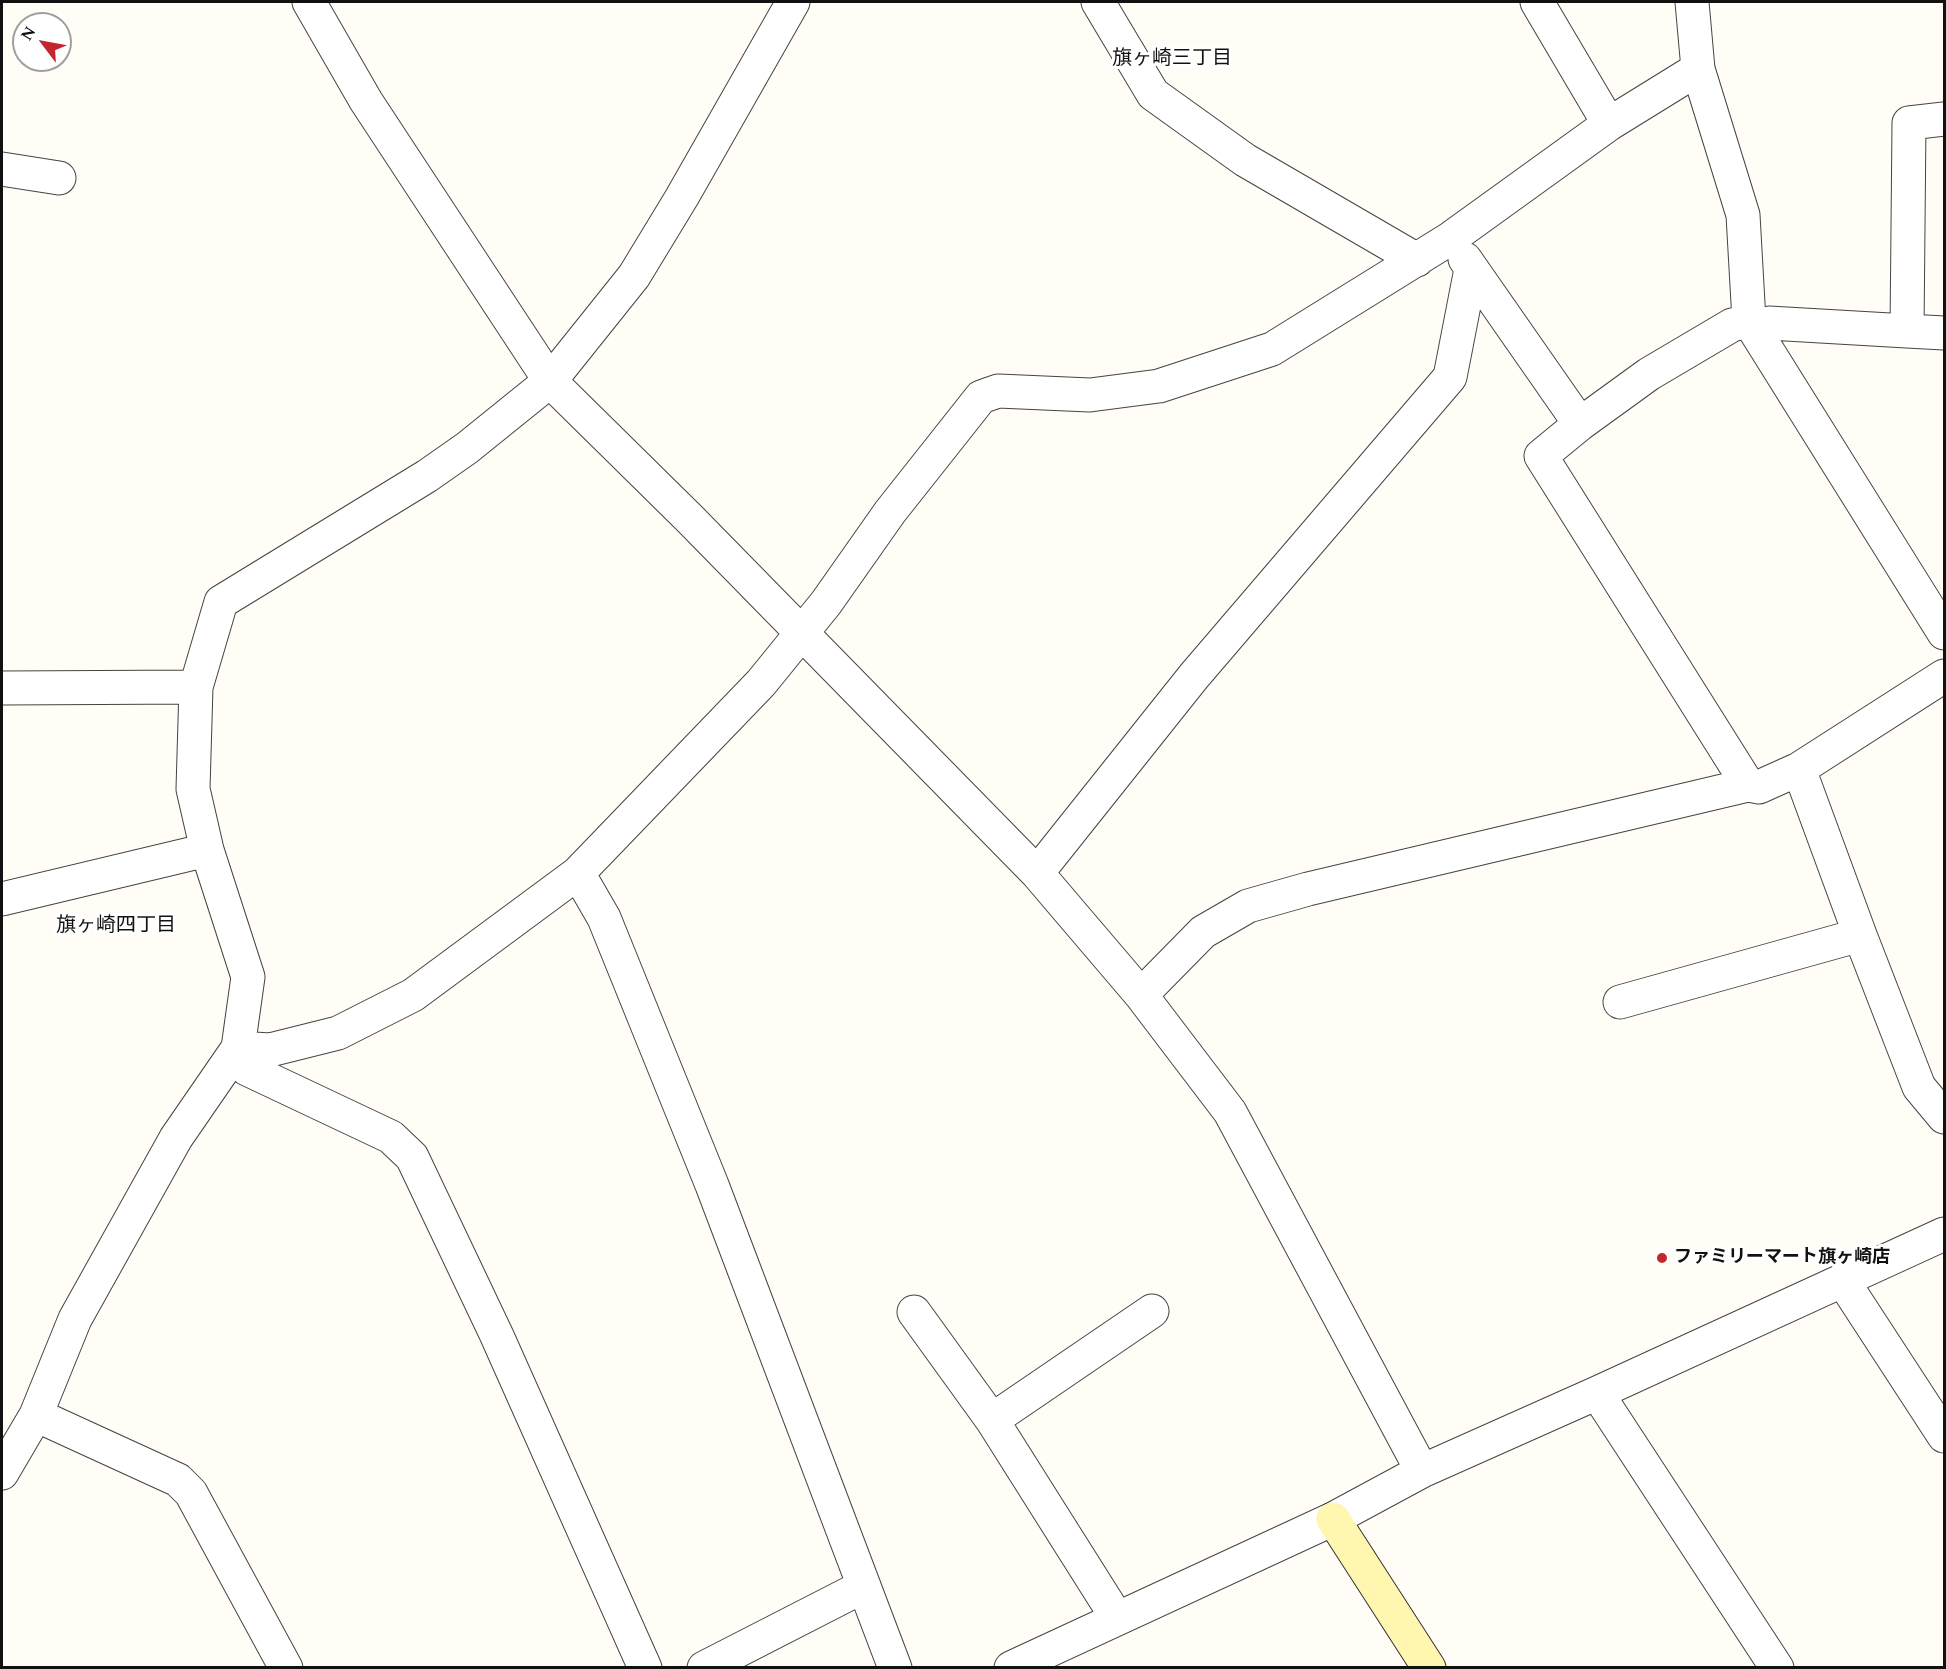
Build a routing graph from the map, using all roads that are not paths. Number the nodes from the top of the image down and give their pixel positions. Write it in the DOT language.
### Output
graph roads {
  1 [pos="309,2"];
  2 [pos="793,2"];
  3 [pos="1098,2"];
  4 [pos="1537,2"];
  5 [pos="1692,2"];
  6 [pos="1698,69"];
  7 [pos="1944,119"];
  8 [pos="1609,124"];
  9 [pos="2,170"];
  10 [pos="59,178"];
  11 [pos="1451,238"];
  12 [pos="1417,260"];
  13 [pos="1472,269"];
  14 [pos="1753,326"];
  15 [pos="1907,331"];
  16 [pos="1944,333"];
  17 [pos="550,381"];
  18 [pos="1580,424"];
  19 [pos="802,633"];
  20 [pos="1944,633"];
  21 [pos="1944,676"];
  22 [pos="196,687"];
  23 [pos="2,688"];
  24 [pos="1799,769"];
  25 [pos="1748,785"];
  26 [pos="207,850"];
  27 [pos="578,873"];
  28 [pos="1037,873"];
  29 [pos="2,899"];
  30 [pos="1860,935"];
  31 [pos="1142,995"];
  32 [pos="1620,1002"];
  33 [pos="238,1048"];
  34 [pos="1944,1117"];
  35 [pos="1944,1234"];
  36 [pos="1843,1281"];
  37 [pos="1152,1311"];
  38 [pos="914,1312"];
  39 [pos="1597,1393"];
  40 [pos="36,1415"];
  41 [pos="992,1420"];
  42 [pos="1944,1436"];
  43 [pos="1422,1471"];
  44 [pos="2,1473"];
  45 [pos="1333,1519"];
  46 [pos="864,1586"];
  47 [pos="1117,1618"];
  48 [pos="286,1668"];
  49 [pos="645,1668"];
  50 [pos="704,1668"];
  51 [pos="894,1668"];
  52 [pos="1011,1668"];
  53 [pos="1429,1668"];
  54 [pos="1777,1668"];
  1 -- 17 [label="street"];
  2 -- 17 [label="street"];
  3 -- 12 [label="street"];
  4 -- 8 [label="street"];
  5 -- 6 [label="street"];
  6 -- 8 [label="street"];
  6 -- 14 [label="street"];
  7 -- 15 [label="street"];
  8 -- 11 [label="street"];
  9 -- 10 [label="street"];
  11 -- 12 [label="street"];
  11 -- 13 [label="street"];
  12 -- 19 [label="street"];
  13 -- 18 [label="street"];
  13 -- 28 [label="street"];
  14 -- 15 [label="street"];
  14 -- 18 [label="street"];
  14 -- 20 [label="street"];
  15 -- 16 [label="street"];
  17 -- 19 [label="street"];
  17 -- 22 [label="street"];
  18 -- 25 [label="street"];
  19 -- 27 [label="street"];
  19 -- 28 [label="street"];
  21 -- 24 [label="street"];
  22 -- 23 [label="street"];
  22 -- 26 [label="street"];
  24 -- 25 [label="street"];
  24 -- 30 [label="street"];
  25 -- 31 [label="street"];
  26 -- 29 [label="street"];
  26 -- 33 [label="street"];
  27 -- 33 [label="street"];
  27 -- 46 [label="street"];
  28 -- 31 [label="street"];
  30 -- 32 [label="street"];
  30 -- 34 [label="street"];
  31 -- 43 [label="street"];
  33 -- 40 [label="street"];
  33 -- 49 [label="street"];
  35 -- 36 [label="street"];
  36 -- 39 [label="street"];
  36 -- 42 [label="street"];
  37 -- 41 [label="street"];
  38 -- 41 [label="street"];
  39 -- 43 [label="street"];
  39 -- 54 [label="street"];
  40 -- 44 [label="street"];
  40 -- 48 [label="street"];
  41 -- 47 [label="street"];
  43 -- 45 [label="street"];
  45 -- 47 [label="street"];
  45 -- 53 [label="street"];
  46 -- 50 [label="street"];
  46 -- 51 [label="street"];
  47 -- 52 [label="street"];
}
